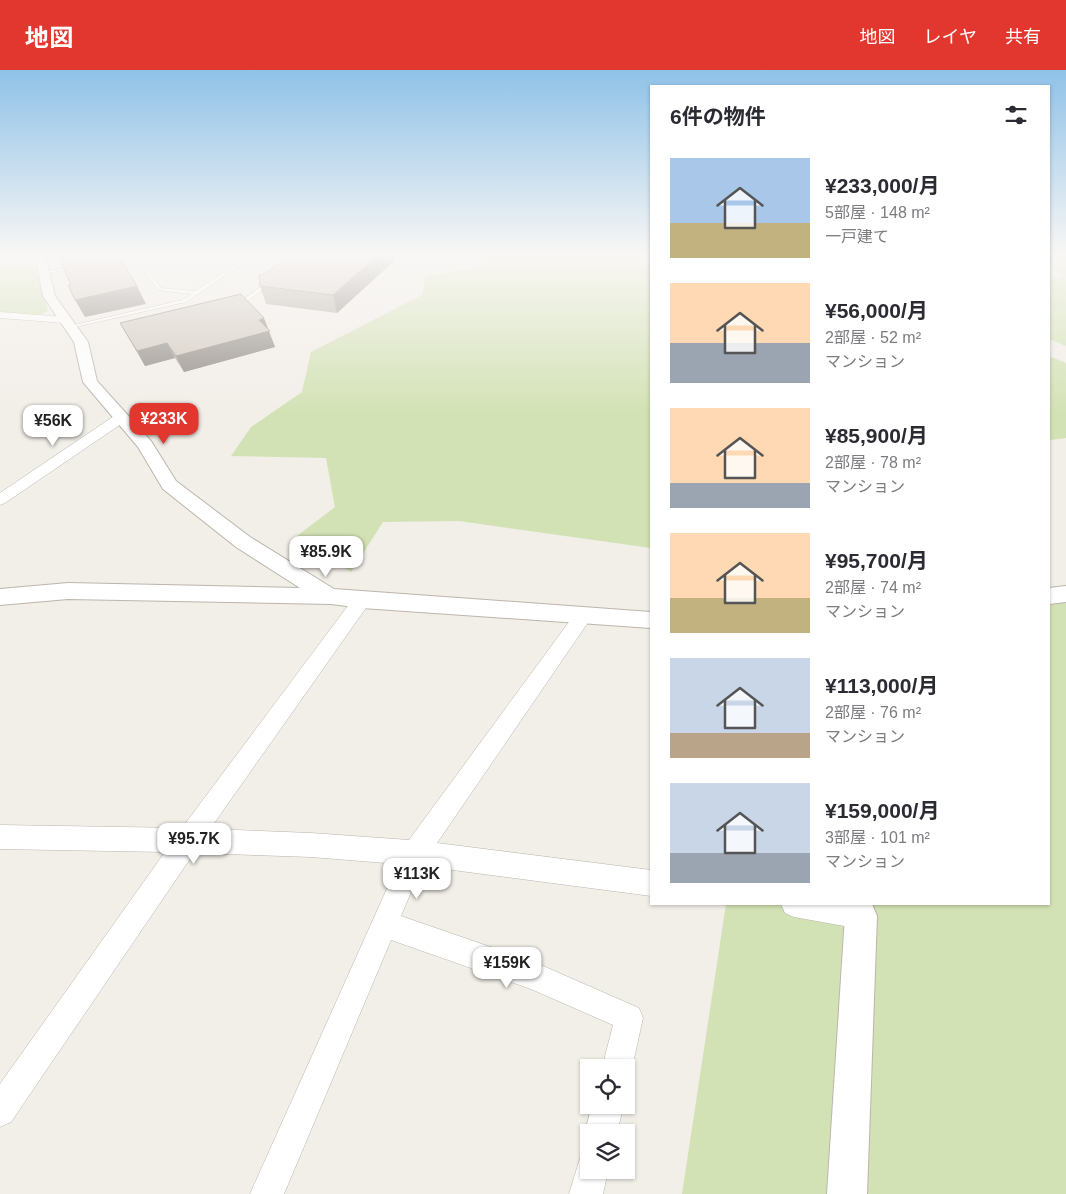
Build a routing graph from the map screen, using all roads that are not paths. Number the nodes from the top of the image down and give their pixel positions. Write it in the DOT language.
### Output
graph roads {
  1 [pos="57,307"];
  2 [pos="150,307"];
  3 [pos="0,315"];
  4 [pos="68,323"];
  5 [pos="122,417"];
  6 [pos="0,500"];
  7 [pos="331,596"];
  8 [pos="0,597"];
  9 [pos="362,600"];
  10 [pos="583,616"];
  11 [pos="650,620"];
  12 [pos="0,837"];
  13 [pos="188,840"];
  14 [pos="415,853"];
  15 [pos="650,883"];
  16 [pos="805,905"];
  17 [pos="858,910"];
  18 [pos="384,924"];
  19 [pos="619,1059"];
  20 [pos="0,1111"];
  21 [pos="590,1179"];
  22 [pos="267,1194"];
  23 [pos="586,1194"];
  24 [pos="847,1194"];
  1 -- 4 [label="street"];
  2 -- 4 [label="lane"];
  3 -- 4 [label="street"];
  4 -- 5 [label="street"];
  5 -- 6 [label="street"];
  5 -- 7 [label="street"];
  7 -- 8 [label="street"];
  7 -- 9 [label="street"];
  9 -- 10 [label="street"];
  9 -- 13 [label="street"];
  10 -- 11 [label="street"];
  10 -- 14 [label="street"];
  12 -- 13 [label="street"];
  13 -- 14 [label="street"];
  13 -- 20 [label="street"];
  14 -- 15 [label="street"];
  14 -- 18 [label="street"];
  16 -- 17 [label="street"];
  17 -- 24 [label="street"];
  18 -- 19 [label="street"];
  18 -- 22 [label="street"];
  21 -- 23 [label="street"];
}
